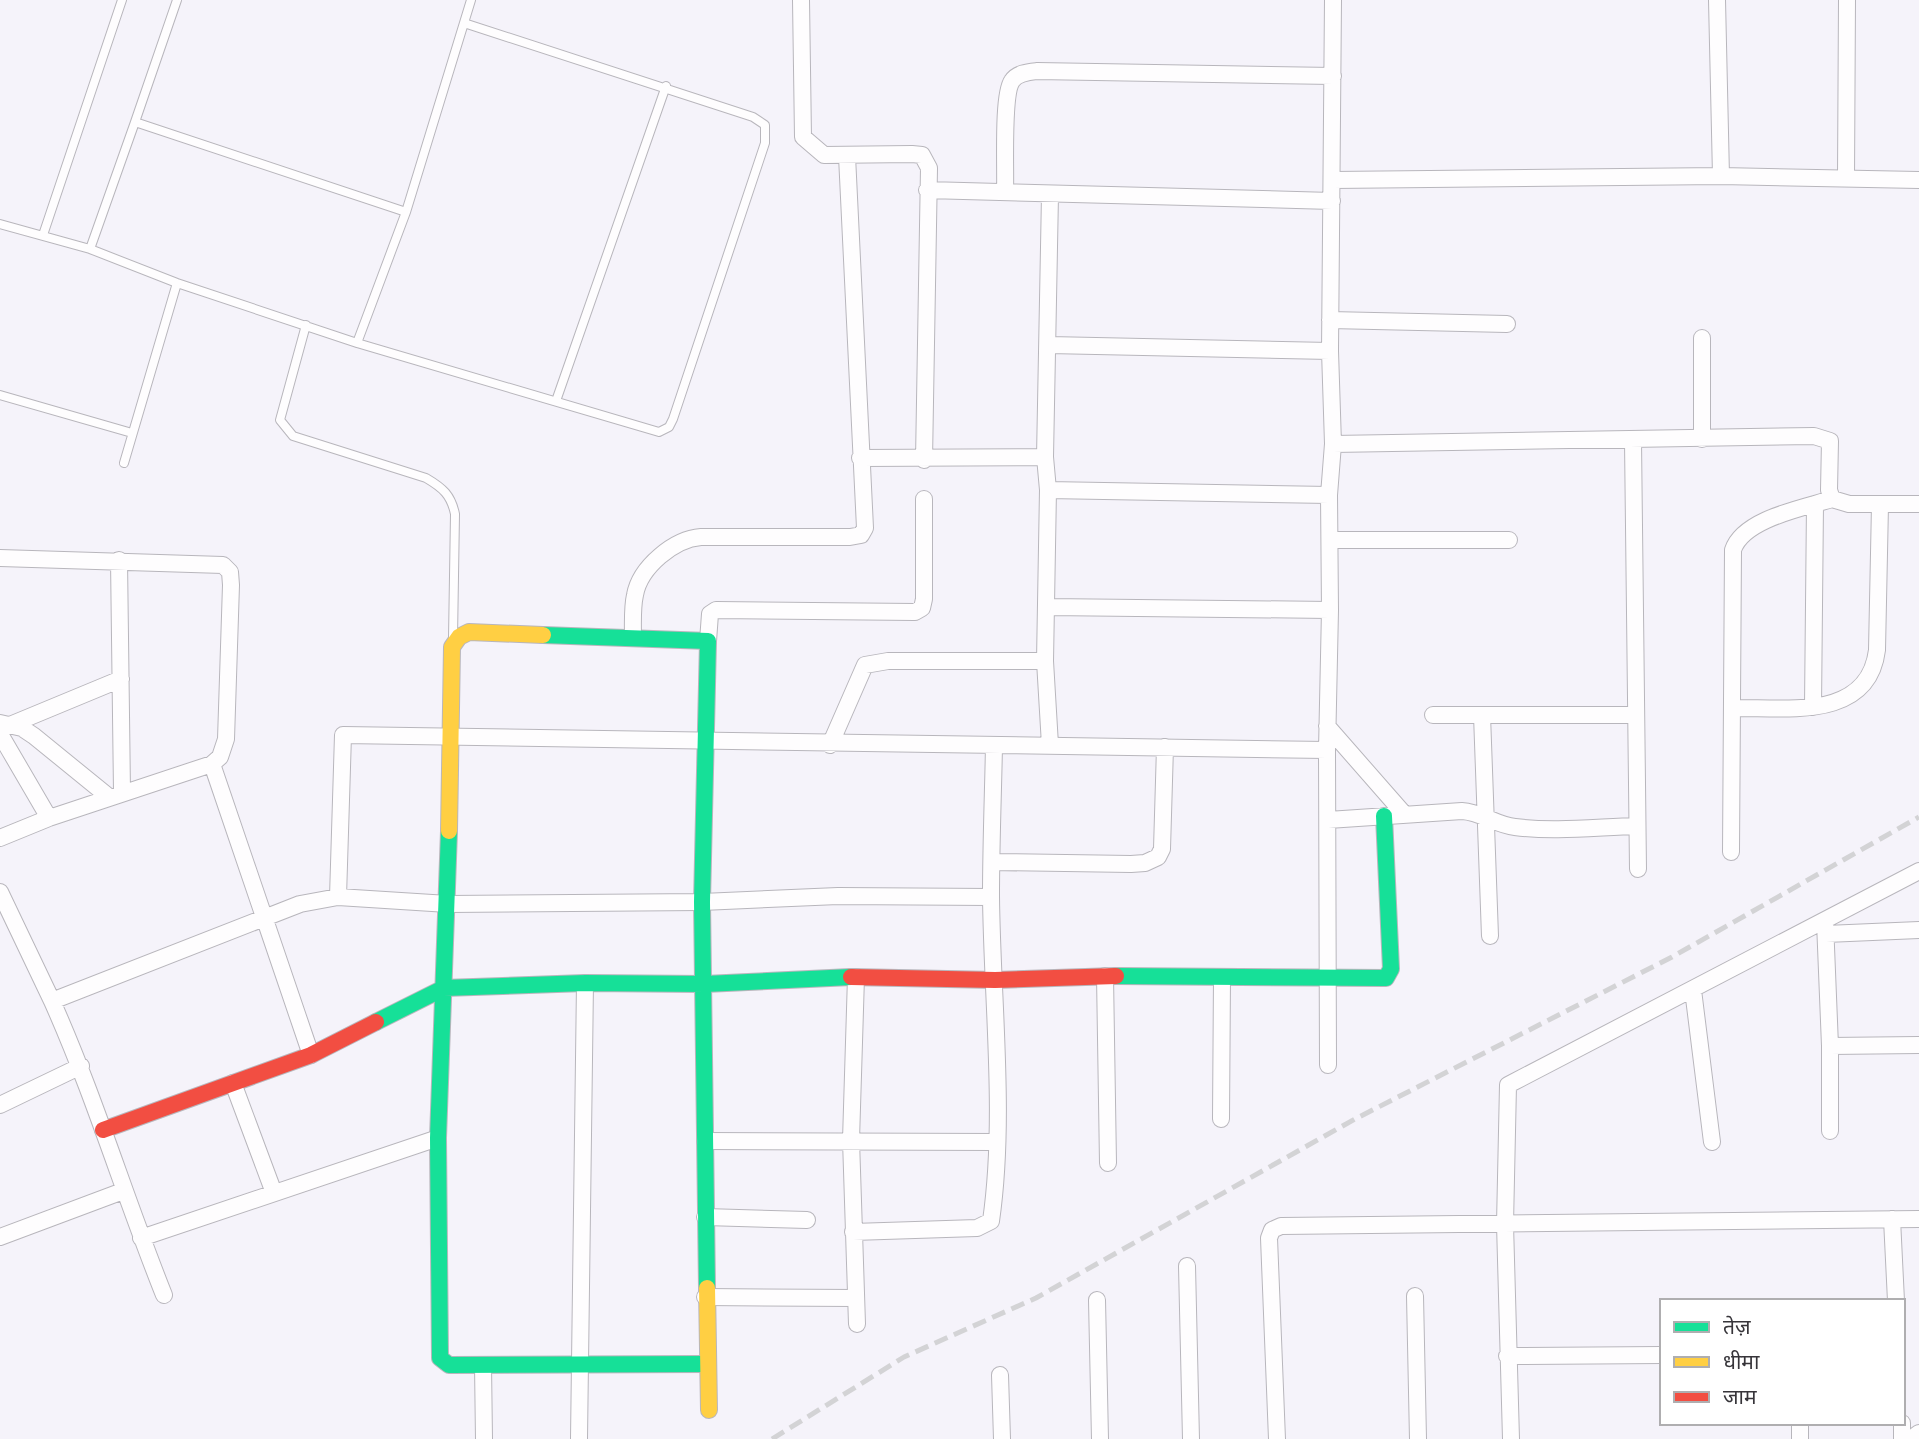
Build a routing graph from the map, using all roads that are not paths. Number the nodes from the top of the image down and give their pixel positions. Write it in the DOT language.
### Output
graph roads {
  1 [pos="122,0"];
  2 [pos="177,0"];
  3 [pos="471,0"];
  4 [pos="801,0"];
  5 [pos="1333,0"];
  6 [pos="1717,0"];
  7 [pos="1846,0"];
  8 [pos="464,23"];
  9 [pos="1333,76"];
  10 [pos="666,86"];
  11 [pos="135,122"];
  12 [pos="847,156"];
  13 [pos="1721,176"];
  14 [pos="1846,177"];
  15 [pos="1333,180"];
  16 [pos="1919,180"];
  17 [pos="927,190"];
  18 [pos="1005,192"];
  19 [pos="1050,195"];
  20 [pos="1332,201"];
  21 [pos="406,212"];
  22 [pos="0,223"];
  23 [pos="43,234"];
  24 [pos="90,249"];
  25 [pos="177,284"];
  26 [pos="1330,320"];
  27 [pos="1507,324"];
  28 [pos="306,325"];
  29 [pos="1702,338"];
  30 [pos="357,343"];
  31 [pos="1049,345"];
  32 [pos="1330,351"];
  33 [pos="0,395"];
  34 [pos="556,401"];
  35 [pos="132,433"];
  36 [pos="1702,439"];
  37 [pos="1633,441"];
  38 [pos="1333,444"];
  39 [pos="1045,457"];
  40 [pos="860,458"];
  41 [pos="924,460"];
  42 [pos="124,463"];
  43 [pos="1048,490"];
  44 [pos="1329,495"];
  45 [pos="924,499"];
  46 [pos="1832,499"];
  47 [pos="1815,504"];
  48 [pos="1919,504"];
  49 [pos="1880,505"];
  50 [pos="1330,540"];
  51 [pos="1509,540"];
  52 [pos="0,558"];
  53 [pos="119,560"];
  54 [pos="1048,607"];
  55 [pos="1330,610"];
  56 [pos="633,638"];
  57 [pos="708,641"];
  58 [pos="452,648"];
  59 [pos="1045,661"];
  60 [pos="121,679"];
  61 [pos="1813,707"];
  62 [pos="1732,708"];
  63 [pos="1433,715"];
  64 [pos="1482,715"];
  65 [pos="1636,715"];
  66 [pos="1327,726"];
  67 [pos="3,727"];
  68 [pos="449,737"];
  69 [pos="708,743"];
  70 [pos="830,745"];
  71 [pos="1049,745"];
  72 [pos="995,746"];
  73 [pos="1165,747"];
  74 [pos="1326,750"];
  75 [pos="212,764"];
  76 [pos="115,794"];
  77 [pos="1405,815"];
  78 [pos="1384,816"];
  79 [pos="48,818"];
  80 [pos="1488,818"];
  81 [pos="1328,820"];
  82 [pos="1637,826"];
  83 [pos="0,838"];
  84 [pos="1731,852"];
  85 [pos="992,862"];
  86 [pos="1638,869"];
  87 [pos="1919,871"];
  88 [pos="0,892"];
  89 [pos="338,897"];
  90 [pos="991,897"];
  91 [pos="702,902"];
  92 [pos="448,904"];
  93 [pos="262,921"];
  94 [pos="1826,928"];
  95 [pos="1919,929"];
  96 [pos="1490,936"];
  97 [pos="1105,976"];
  98 [pos="856,977"];
  99 [pos="1222,978"];
  100 [pos="1326,979"];
  101 [pos="995,980"];
  102 [pos="585,983"];
  103 [pos="705,984"];
  104 [pos="444,988"];
  105 [pos="1693,990"];
  106 [pos="52,1001"];
  107 [pos="1919,1045"];
  108 [pos="1830,1046"];
  109 [pos="310,1055"];
  110 [pos="1328,1065"];
  111 [pos="81,1066"];
  112 [pos="233,1083"];
  113 [pos="0,1105"];
  114 [pos="1221,1119"];
  115 [pos="103,1130"];
  116 [pos="1830,1131"];
  117 [pos="438,1138"];
  118 [pos="705,1140"];
  119 [pos="851,1140"];
  120 [pos="996,1142"];
  121 [pos="1712,1142"];
  122 [pos="1108,1163"];
  123 [pos="123,1191"];
  124 [pos="274,1193"];
  125 [pos="705,1217"];
  126 [pos="1892,1219"];
  127 [pos="1919,1219"];
  128 [pos="807,1220"];
  129 [pos="1505,1224"];
  130 [pos="853,1232"];
  131 [pos="0,1237"];
  132 [pos="141,1238"];
  133 [pos="1186,1266"];
  134 [pos="164,1295"];
  135 [pos="1415,1296"];
  136 [pos="705,1297"];
  137 [pos="856,1298"];
  138 [pos="1896,1299"];
  139 [pos="1097,1300"];
  140 [pos="857,1324"];
  141 [pos="1660,1355"];
  142 [pos="1507,1356"];
  143 [pos="580,1364"];
  144 [pos="707,1364"];
  145 [pos="483,1365"];
  146 [pos="1000,1375"];
  147 [pos="709,1410"];
  148 [pos="1919,1433"];
  149 [pos="484,1439"];
  150 [pos="579,1439"];
  151 [pos="1002,1439"];
  152 [pos="1100,1439"];
  153 [pos="1191,1439"];
  154 [pos="1277,1439"];
  155 [pos="1418,1439"];
  156 [pos="1511,1439"];
  157 [pos="1911,1439"];
  1 -- 23 [label="lane"];
  2 -- 11 [label="lane"];
  3 -- 8 [label="lane"];
  4 -- 12 [label="street"];
  5 -- 9 [label="street"];
  6 -- 13 [label="street"];
  7 -- 14 [label="street"];
  8 -- 10 [label="lane"];
  8 -- 21 [label="lane"];
  9 -- 15 [label="street"];
  9 -- 18 [label="street"];
  10 -- 34 [label="lane"];
  10 -- 34 [label="lane"];
  11 -- 21 [label="lane"];
  11 -- 24 [label="lane"];
  12 -- 17 [label="street"];
  12 -- 40 [label="street"];
  13 -- 14 [label="street"];
  13 -- 15 [label="street"];
  14 -- 16 [label="street"];
  15 -- 20 [label="street"];
  17 -- 18 [label="street"];
  17 -- 41 [label="street"];
  18 -- 19 [label="street"];
  19 -- 20 [label="street"];
  19 -- 31 [label="street"];
  20 -- 26 [label="street"];
  21 -- 30 [label="lane"];
  22 -- 23 [label="lane"];
  23 -- 24 [label="lane"];
  24 -- 25 [label="lane"];
  25 -- 28 [label="lane"];
  25 -- 35 [label="lane"];
  26 -- 27 [label="street"];
  26 -- 32 [label="street"];
  28 -- 30 [label="lane"];
  28 -- 58 [label="lane"];
  29 -- 36 [label="street"];
  30 -- 34 [label="lane"];
  31 -- 32 [label="street"];
  31 -- 39 [label="street"];
  32 -- 38 [label="street"];
  33 -- 35 [label="lane"];
  35 -- 42 [label="lane"];
  36 -- 37 [label="street"];
  36 -- 46 [label="street"];
  37 -- 38 [label="street"];
  37 -- 65 [label="street"];
  38 -- 44 [label="street"];
  39 -- 41 [label="street"];
  39 -- 43 [label="street"];
  40 -- 41 [label="street"];
  40 -- 56 [label="street"];
  43 -- 44 [label="street"];
  43 -- 54 [label="street"];
  44 -- 50 [label="street"];
  45 -- 57 [label="street"];
  46 -- 47 [label="street"];
  46 -- 49 [label="street"];
  47 -- 61 [label="street"];
  47 -- 62 [label="street"];
  48 -- 49 [label="street"];
  49 -- 61 [label="street"];
  50 -- 51 [label="street"];
  50 -- 55 [label="street"];
  52 -- 53 [label="street"];
  53 -- 60 [label="street"];
  53 -- 75 [label="street"];
  54 -- 55 [label="street"];
  54 -- 59 [label="street"];
  55 -- 66 [label="street"];
  56 -- 57 [label="street"];
  56 -- 58 [label="street"];
  57 -- 69 [label="street"];
  58 -- 68 [label="street"];
  59 -- 70 [label="street"];
  59 -- 71 [label="street"];
  60 -- 67 [label="street"];
  60 -- 76 [label="street"];
  61 -- 62 [label="street"];
  62 -- 84 [label="street"];
  63 -- 64 [label="street"];
  64 -- 65 [label="street"];
  64 -- 80 [label="street"];
  65 -- 82 [label="street"];
  66 -- 74 [label="street"];
  66 -- 77 [label="street"];
  67 -- 76 [label="street"];
  67 -- 79 [label="street"];
  68 -- 69 [label="street"];
  68 -- 89 [label="street"];
  68 -- 92 [label="street"];
  69 -- 70 [label="street"];
  69 -- 91 [label="street"];
  70 -- 72 [label="street"];
  71 -- 72 [label="street"];
  71 -- 73 [label="street"];
  72 -- 85 [label="street"];
  73 -- 74 [label="street"];
  73 -- 85 [label="street"];
  74 -- 81 [label="street"];
  75 -- 76 [label="street"];
  75 -- 93 [label="street"];
  76 -- 79 [label="street"];
  77 -- 78 [label="street"];
  77 -- 80 [label="street"];
  78 -- 81 [label="street"];
  78 -- 100 [label="street"];
  79 -- 83 [label="street"];
  80 -- 82 [label="street"];
  80 -- 96 [label="street"];
  81 -- 100 [label="street"];
  82 -- 86 [label="street"];
  85 -- 90 [label="street"];
  87 -- 94 [label="street"];
  88 -- 106 [label="street"];
  89 -- 92 [label="street"];
  89 -- 93 [label="street"];
  90 -- 91 [label="street"];
  90 -- 101 [label="street"];
  91 -- 92 [label="street"];
  91 -- 103 [label="street"];
  92 -- 104 [label="street"];
  93 -- 106 [label="street"];
  93 -- 109 [label="street"];
  94 -- 95 [label="street"];
  94 -- 105 [label="street"];
  94 -- 108 [label="street"];
  97 -- 99 [label="street"];
  97 -- 101 [label="street"];
  97 -- 122 [label="street"];
  98 -- 101 [label="street"];
  98 -- 103 [label="street"];
  98 -- 119 [label="street"];
  99 -- 100 [label="street"];
  99 -- 114 [label="street"];
  100 -- 110 [label="street"];
  101 -- 120 [label="street"];
  102 -- 103 [label="street"];
  102 -- 104 [label="street"];
  102 -- 143 [label="street"];
  103 -- 118 [label="street"];
  104 -- 109 [label="street"];
  104 -- 117 [label="street"];
  105 -- 121 [label="street"];
  105 -- 129 [label="street"];
  106 -- 111 [label="street"];
  107 -- 108 [label="street"];
  108 -- 116 [label="street"];
  109 -- 112 [label="street"];
  111 -- 113 [label="street"];
  111 -- 115 [label="street"];
  112 -- 115 [label="street"];
  112 -- 124 [label="street"];
  115 -- 123 [label="street"];
  117 -- 124 [label="street"];
  117 -- 145 [label="street"];
  118 -- 119 [label="street"];
  118 -- 125 [label="street"];
  119 -- 120 [label="street"];
  119 -- 130 [label="street"];
  120 -- 130 [label="street"];
  123 -- 131 [label="street"];
  123 -- 132 [label="street"];
  124 -- 132 [label="street"];
  125 -- 128 [label="street"];
  125 -- 136 [label="street"];
  126 -- 127 [label="street"];
  126 -- 129 [label="street"];
  126 -- 138 [label="street"];
  129 -- 142 [label="street"];
  129 -- 154 [label="street"];
  130 -- 137 [label="street"];
  132 -- 134 [label="street"];
  133 -- 153 [label="street"];
  135 -- 155 [label="street"];
  136 -- 137 [label="street"];
  136 -- 144 [label="street"];
  137 -- 140 [label="street"];
  139 -- 152 [label="street"];
  141 -- 142 [label="street"];
  142 -- 156 [label="street"];
  143 -- 144 [label="street"];
  143 -- 145 [label="street"];
  143 -- 150 [label="street"];
  144 -- 147 [label="street"];
  145 -- 149 [label="street"];
  146 -- 151 [label="street"];
  148 -- 157 [label="street"];
}
